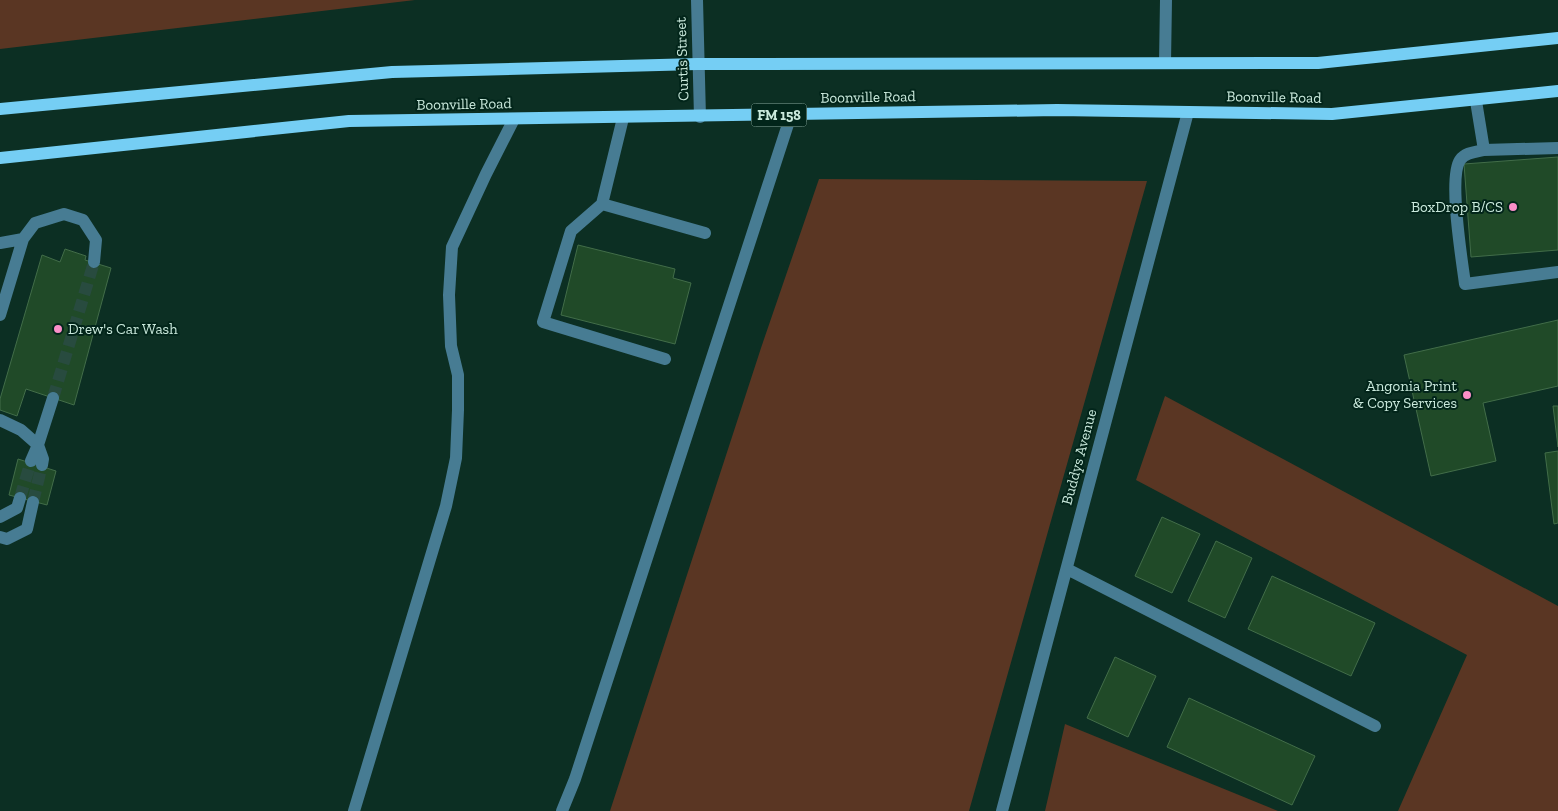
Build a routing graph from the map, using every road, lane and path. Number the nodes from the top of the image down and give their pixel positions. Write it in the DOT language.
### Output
graph roads {
  1 [pos="697,0"];
  2 [pos="1166,0"];
  3 [pos="1558,38"];
  4 [pos="1165,63"];
  5 [pos="697,64"];
  6 [pos="1558,91"];
  7 [pos="1476,101"];
  8 [pos="0,109"];
  9 [pos="1188,112"];
  10 [pos="791,115"];
  11 [pos="700,117"];
  12 [pos="623,118"];
  13 [pos="514,119"];
  14 [pos="1558,148"];
  15 [pos="1484,150"];
  16 [pos="0,158"];
  17 [pos="602,204"];
  18 [pos="706,233"];
  19 [pos="23,240"];
  20 [pos="0,243"];
  21 [pos="94,262"];
  22 [pos="1558,272"];
  23 [pos="0,315"];
  24 [pos="665,359"];
  25 [pos="53,398"];
  26 [pos="0,420"];
  27 [pos="38,445"];
  28 [pos="36,463"];
  29 [pos="20,498"];
  30 [pos="33,502"];
  31 [pos="0,517"];
  32 [pos="0,537"];
  33 [pos="1067,568"];
  34 [pos="1375,726"];
  35 [pos="354,811"];
  36 [pos="562,811"];
  37 [pos="1002,811"];
  1 -- 5 [label="street, Curtis Street"];
  2 -- 4 [label="street"];
  3 -- 4 [label="main road"];
  4 -- 5 [label="main road"];
  5 -- 8 [label="main road"];
  5 -- 11 [label="street, Curtis Street"];
  6 -- 7 [label="main road, Boonville Road / FM 158"];
  7 -- 9 [label="main road, Boonville Road / FM 158"];
  7 -- 15 [label="street"];
  9 -- 10 [label="main road, Boonville Road / FM 158"];
  9 -- 33 [label="street, Buddys Avenue"];
  10 -- 11 [label="main road, Boonville Road / FM 158"];
  10 -- 36 [label="street"];
  11 -- 12 [label="main road, Boonville Road / FM 158"];
  12 -- 13 [label="main road, Boonville Road / FM 158"];
  12 -- 17 [label="street"];
  13 -- 16 [label="main road, Boonville Road / FM 158"];
  13 -- 35 [label="street"];
  14 -- 15 [label="street"];
  15 -- 22 [label="street"];
  17 -- 18 [label="street"];
  17 -- 24 [label="street"];
  19 -- 20 [label="street"];
  19 -- 21 [label="street"];
  19 -- 23 [label="street"];
  25 -- 27 [label="street"];
  26 -- 27 [label="street"];
  27 -- 28 [label="street"];
  29 -- 31 [label="street"];
  30 -- 32 [label="street"];
  33 -- 34 [label="street"];
  33 -- 37 [label="street, Buddys Avenue"];
}
